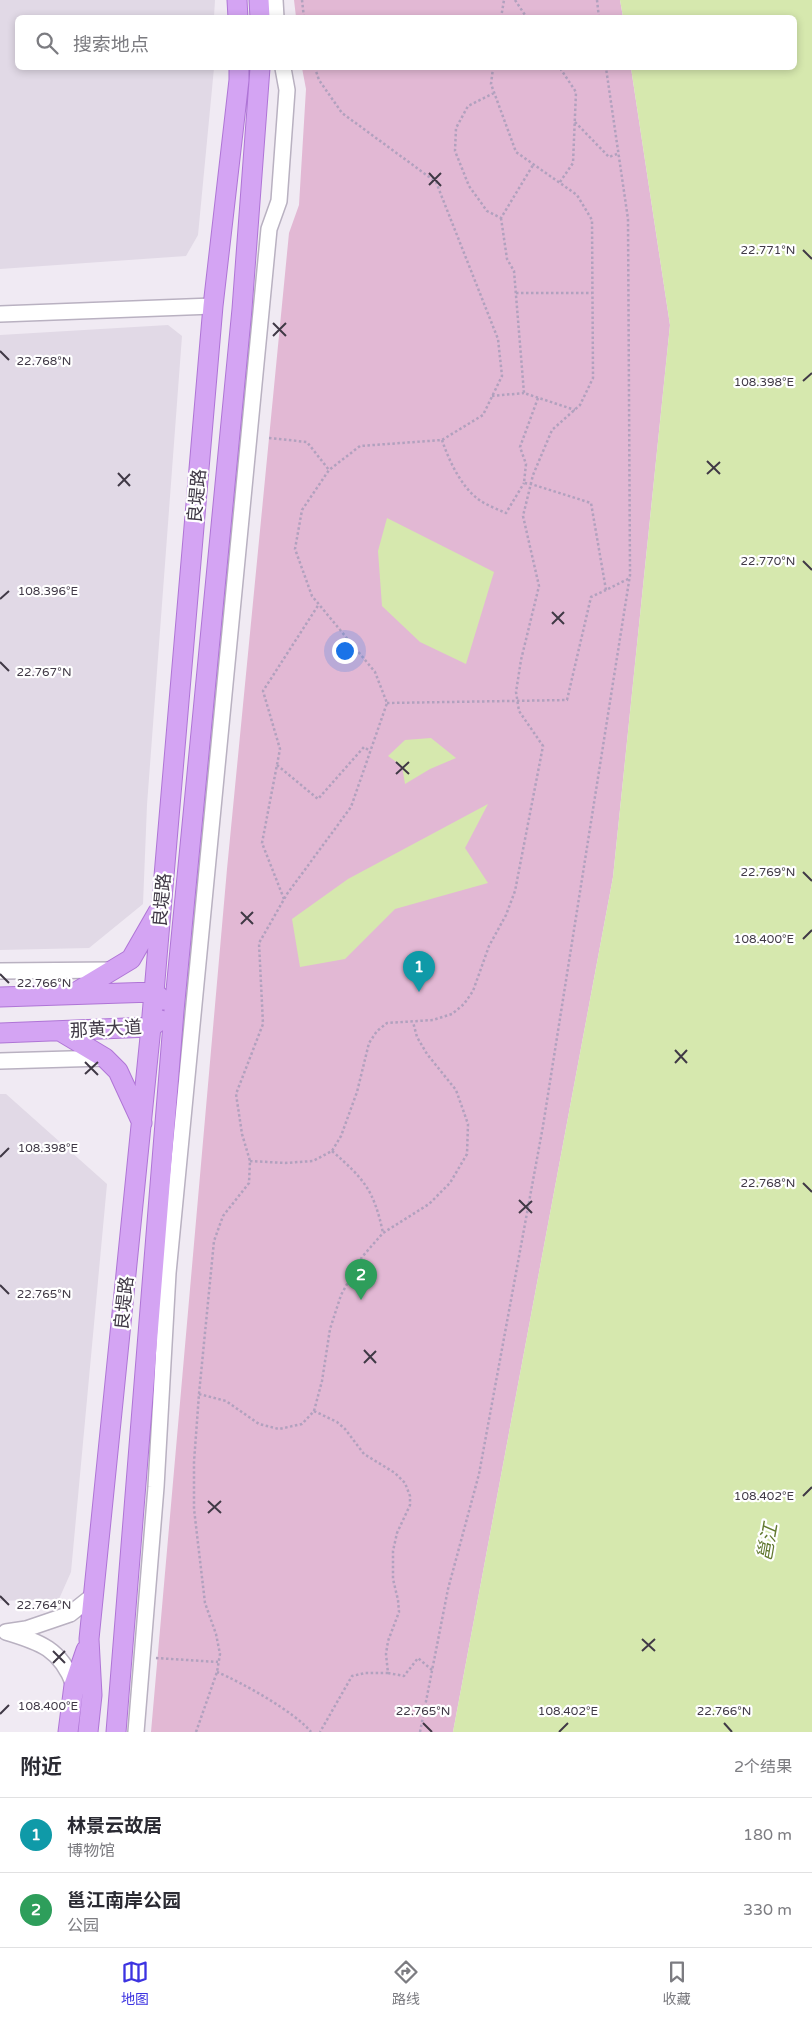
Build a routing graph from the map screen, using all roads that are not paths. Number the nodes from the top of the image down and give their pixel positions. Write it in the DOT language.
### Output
graph roads {
  1 [pos="237,0"];
  2 [pos="259,0"];
  3 [pos="275,0"];
  4 [pos="238,15"];
  5 [pos="260,15"];
  6 [pos="276,15"];
  7 [pos="239,70"];
  8 [pos="260,70"];
  9 [pos="283,70"];
  10 [pos="213,306"];
  11 [pos="0,314"];
  12 [pos="162,907"];
  13 [pos="114,970"];
  14 [pos="0,971"];
  15 [pos="154,992"];
  16 [pos="72,995"];
  17 [pos="0,997"];
  18 [pos="174,1011"];
  19 [pos="151,1027"];
  20 [pos="60,1031"];
  21 [pos="0,1033"];
  22 [pos="105,1058"];
  23 [pos="0,1061"];
  24 [pos="142,1124"];
  25 [pos="94,1595"];
  26 [pos="3,1632"];
  27 [pos="89,1639"];
  28 [pos="74,1685"];
  29 [pos="68,1732"];
  30 [pos="88,1732"];
  31 [pos="116,1732"];
  32 [pos="136,1732"];
  1 -- 4 [label="main road"];
  2 -- 5 [label="main road"];
  3 -- 6 [label="street"];
  7 -- 10 [label="main road, 良堤路"];
  8 -- 18 [label="main road, 良堤路"];
  9 -- 32 [label="street"];
  10 -- 11 [label="street"];
  10 -- 12 [label="main road, 良堤路"];
  12 -- 13 [label="main road"];
  12 -- 15 [label="main road, 良堤路"];
  13 -- 14 [label="street"];
  13 -- 16 [label="main road"];
  15 -- 16 [label="main road, 那黄大道"];
  15 -- 18 [label="main road"];
  15 -- 19 [label="main road, 良堤路"];
  16 -- 17 [label="main road, 那黄大道"];
  18 -- 19 [label="main road, 那黄大道"];
  18 -- 31 [label="main road, 良堤路"];
  19 -- 20 [label="main road, 那黄大道"];
  19 -- 24 [label="main road, 良堤路"];
  20 -- 21 [label="main road, 那黄大道"];
  20 -- 22 [label="main road"];
  22 -- 23 [label="street"];
  22 -- 24 [label="main road"];
  24 -- 25 [label="main road, 良堤路"];
  25 -- 26 [label="street"];
  25 -- 27 [label="main road, 良堤路"];
  26 -- 28 [label="street"];
  27 -- 28 [label="main road"];
  27 -- 30 [label="main road, 良堤路"];
  28 -- 29 [label="main road"];
}
